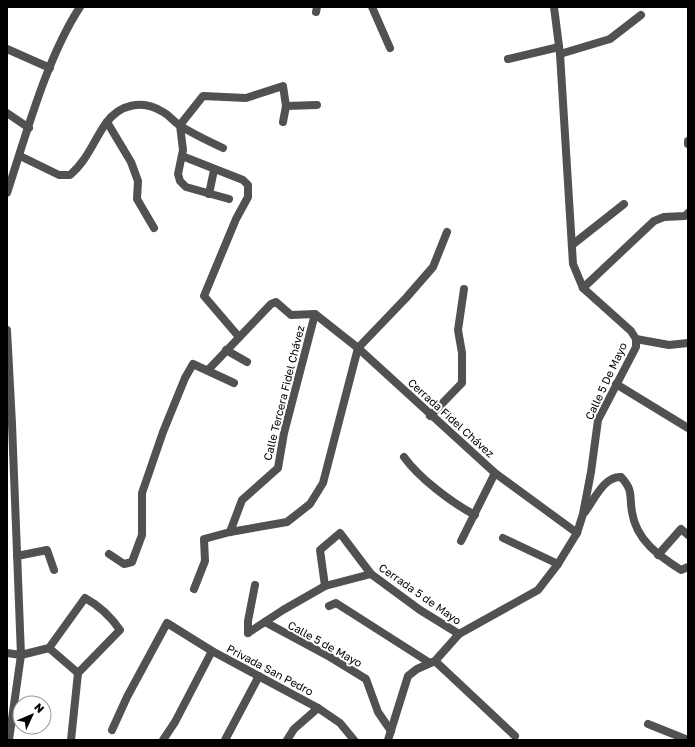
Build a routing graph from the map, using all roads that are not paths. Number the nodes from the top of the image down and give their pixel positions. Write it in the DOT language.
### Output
graph roads {
  1 [pos="80,7"];
  2 [pos="372,7"];
  3 [pos="554,7"];
  4 [pos="641,15"];
  5 [pos="390,48"];
  6 [pos="7,49"];
  7 [pos="560,50"];
  8 [pos="508,59"];
  9 [pos="50,68"];
  10 [pos="317,105"];
  11 [pos="286,106"];
  12 [pos="7,113"];
  13 [pos="107,122"];
  14 [pos="283,122"];
  15 [pos="180,125"];
  16 [pos="29,128"];
  17 [pos="223,148"];
  18 [pos="20,156"];
  19 [pos="182,156"];
  20 [pos="214,170"];
  21 [pos="7,193"];
  22 [pos="209,194"];
  23 [pos="229,199"];
  24 [pos="624,204"];
  25 [pos="688,213"];
  26 [pos="154,228"];
  27 [pos="447,232"];
  28 [pos="572,245"];
  29 [pos="583,288"];
  30 [pos="464,289"];
  31 [pos="315,314"];
  32 [pos="7,330"];
  33 [pos="239,337"];
  34 [pos="636,339"];
  35 [pos="688,343"];
  36 [pos="358,348"];
  37 [pos="226,350"];
  38 [pos="247,362"];
  39 [pos="208,370"];
  40 [pos="234,384"];
  41 [pos="616,384"];
  42 [pos="430,416"];
  43 [pos="10,425"];
  44 [pos="688,428"];
  45 [pos="404,457"];
  46 [pos="495,473"];
  47 [pos="583,514"];
  48 [pos="475,515"];
  49 [pos="230,532"];
  50 [pos="577,533"];
  51 [pos="688,535"];
  52 [pos="503,538"];
  53 [pos="461,541"];
  54 [pos="109,554"];
  55 [pos="658,555"];
  56 [pos="17,556"];
  57 [pos="558,564"];
  58 [pos="688,567"];
  59 [pos="54,570"];
  60 [pos="371,574"];
  61 [pos="255,585"];
  62 [pos="326,586"];
  63 [pos="194,589"];
  64 [pos="329,606"];
  65 [pos="265,622"];
  66 [pos="459,634"];
  67 [pos="49,648"];
  68 [pos="212,651"];
  69 [pos="7,653"];
  70 [pos="21,655"];
  71 [pos="433,662"];
  72 [pos="78,673"];
  73 [pos="259,676"];
  74 [pos="318,708"];
  75 [pos="10,713"];
  76 [pos="648,724"];
  77 [pos="112,730"];
  78 [pos="391,731"];
  79 [pos="515,736"];
  80 [pos="9,740"];
  81 [pos="71,740"];
  82 [pos="163,740"];
  83 [pos="226,740"];
  84 [pos="287,740"];
  85 [pos="354,740"];
  86 [pos="388,740"];
  87 [pos="688,740"];
  1 -- 9 [label="street"];
  2 -- 5 [label="street"];
  3 -- 7 [label="street, Calle 5 De Mayo"];
  4 -- 7 [label="street"];
  6 -- 9 [label="street"];
  7 -- 8 [label="street"];
  7 -- 28 [label="street, Calle 5 De Mayo"];
  9 -- 16 [label="street"];
  10 -- 11 [label="street"];
  11 -- 14 [label="street"];
  11 -- 15 [label="street"];
  12 -- 16 [label="street"];
  13 -- 15 [label="street"];
  13 -- 18 [label="street"];
  13 -- 26 [label="street"];
  15 -- 17 [label="street"];
  15 -- 19 [label="street"];
  16 -- 18 [label="street"];
  18 -- 21 [label="street"];
  19 -- 20 [label="street"];
  19 -- 22 [label="street"];
  20 -- 22 [label="street"];
  20 -- 33 [label="street"];
  22 -- 23 [label="street"];
  24 -- 28 [label="street"];
  25 -- 29 [label="street"];
  27 -- 36 [label="street"];
  28 -- 29 [label="street, Calle 5 De Mayo"];
  29 -- 34 [label="street, Calle 5 De Mayo"];
  30 -- 42 [label="street"];
  31 -- 33 [label="street"];
  31 -- 36 [label="street, Cerrada Fidel Chávez"];
  31 -- 49 [label="street, Calle Tercera Fidel Chávez"];
  32 -- 43 [label="street"];
  33 -- 37 [label="street"];
  34 -- 35 [label="street"];
  34 -- 41 [label="street, Calle 5 De Mayo"];
  36 -- 42 [label="street, Cerrada Fidel Chávez"];
  36 -- 49 [label="street"];
  37 -- 38 [label="street"];
  37 -- 39 [label="street"];
  39 -- 40 [label="street"];
  39 -- 54 [label="street"];
  41 -- 44 [label="street"];
  41 -- 47 [label="street, Calle 5 De Mayo"];
  42 -- 46 [label="street, Cerrada Fidel Chávez"];
  43 -- 56 [label="street"];
  45 -- 48 [label="street"];
  46 -- 48 [label="street"];
  46 -- 50 [label="street, Cerrada Fidel Chávez"];
  47 -- 50 [label="street, Calle 5 De Mayo"];
  47 -- 55 [label="street"];
  48 -- 53 [label="street"];
  49 -- 63 [label="street"];
  50 -- 57 [label="street, Calle 5 De Mayo"];
  51 -- 55 [label="street"];
  52 -- 57 [label="street"];
  55 -- 58 [label="street"];
  56 -- 59 [label="street"];
  56 -- 70 [label="street"];
  57 -- 66 [label="street, Calle 5 De Mayo"];
  60 -- 62 [label="street"];
  60 -- 62 [label="street, Cerrada 5 de Mayo"];
  60 -- 66 [label="street, Cerrada 5 de Mayo"];
  61 -- 65 [label="street, Privada San Pedro"];
  62 -- 65 [label="street"];
  64 -- 71 [label="street"];
  65 -- 78 [label="street, Calle 5 de Mayo"];
  66 -- 71 [label="street"];
  67 -- 70 [label="street"];
  67 -- 72 [label="street"];
  67 -- 72 [label="street"];
  68 -- 73 [label="street, Privada San Pedro"];
  68 -- 77 [label="street, Privada San Pedro"];
  68 -- 82 [label="street"];
  69 -- 70 [label="street"];
  70 -- 75 [label="street"];
  71 -- 78 [label="street"];
  71 -- 79 [label="street"];
  72 -- 81 [label="street"];
  73 -- 74 [label="street, Privada San Pedro"];
  73 -- 83 [label="street"];
  74 -- 84 [label="street"];
  74 -- 85 [label="street, Privada San Pedro"];
  75 -- 80 [label="street"];
  76 -- 87 [label="street"];
  78 -- 86 [label="street"];
}
